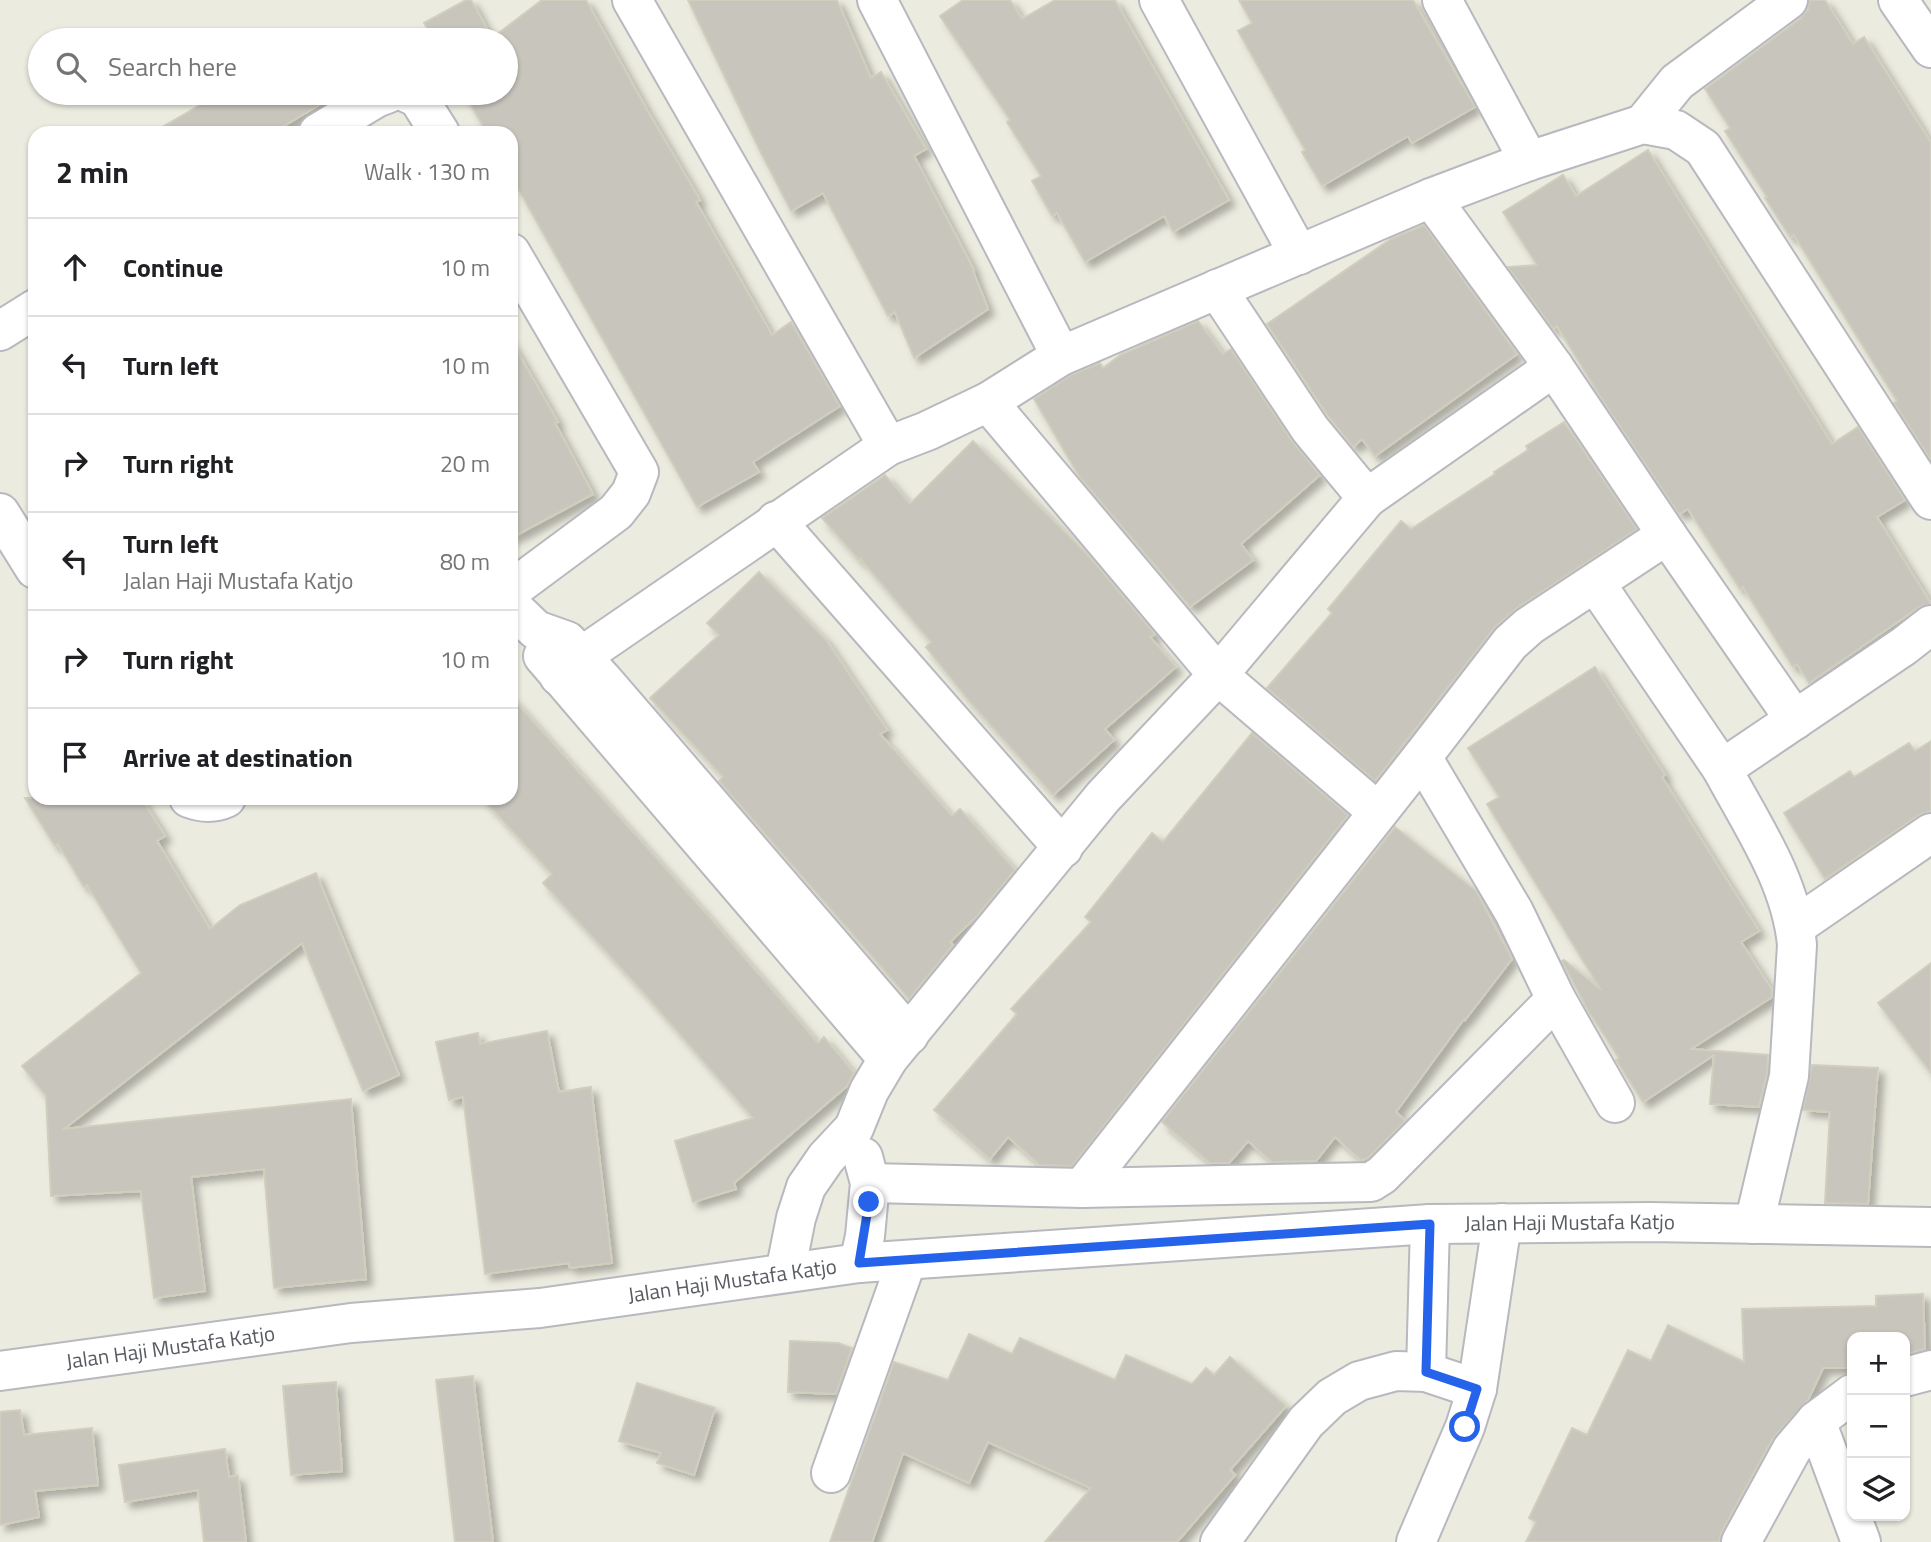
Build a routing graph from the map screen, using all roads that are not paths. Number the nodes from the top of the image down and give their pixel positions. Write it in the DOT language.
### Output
graph roads {
  1 [pos="632,0"];
  2 [pos="877,0"];
  3 [pos="1159,0"];
  4 [pos="1442,0"];
  5 [pos="1788,0"];
  6 [pos="1898,0"];
  7 [pos="1931,48"];
  8 [pos="364,105"];
  9 [pos="422,105"];
  10 [pos="1643,124"];
  11 [pos="330,126"];
  12 [pos="436,126"];
  13 [pos="1529,161"];
  14 [pos="1431,198"];
  15 [pos="1299,255"];
  16 [pos="518,265"];
  17 [pos="1217,289"];
  18 [pos="28,313"];
  19 [pos="0,331"];
  20 [pos="1061,356"];
  21 [pos="1554,367"];
  22 [pos="988,402"];
  23 [pos="888,446"];
  24 [pos="1367,498"];
  25 [pos="1931,500"];
  26 [pos="0,513"];
  27 [pos="776,521"];
  28 [pos="1667,535"];
  29 [pos="28,558"];
  30 [pos="1596,584"];
  31 [pos="518,585"];
  32 [pos="523,618"];
  33 [pos="1931,625"];
  34 [pos="570,666"];
  35 [pos="1218,675"];
  36 [pos="1795,720"];
  37 [pos="1422,757"];
  38 [pos="1722,769"];
  39 [pos="1378,812"];
  40 [pos="1931,833"];
  41 [pos="1063,848"];
  42 [pos="1796,926"];
  43 [pos="1556,999"];
  44 [pos="898,1047"];
  45 [pos="1615,1103"];
  46 [pos="854,1128"];
  47 [pos="870,1183"];
  48 [pos="1082,1188"];
  49 [pos="1502,1223"];
  50 [pos="1430,1224"];
  51 [pos="1754,1224"];
  52 [pos="1931,1227"];
  53 [pos="907,1260"];
  54 [pos="859,1263"];
  55 [pos="785,1273"];
  56 [pos="1931,1370"];
  57 [pos="0,1371"];
  58 [pos="1426,1372"];
  59 [pos="1910,1376"];
  60 [pos="1477,1389"];
  61 [pos="1851,1395"];
  62 [pos="1816,1421"];
  63 [pos="831,1474"];
  64 [pos="1220,1542"];
  65 [pos="1416,1542"];
  66 [pos="1741,1542"];
  67 [pos="1861,1542"];
  1 -- 23 [label="street"];
  2 -- 20 [label="street"];
  3 -- 15 [label="street"];
  4 -- 13 [label="street"];
  5 -- 10 [label="street"];
  6 -- 7 [label="street"];
  8 -- 11 [label="street"];
  9 -- 12 [label="street"];
  10 -- 13 [label="street"];
  10 -- 25 [label="street"];
  13 -- 14 [label="street"];
  14 -- 15 [label="street"];
  14 -- 21 [label="street"];
  15 -- 17 [label="street"];
  16 -- 31 [label="street"];
  17 -- 20 [label="street"];
  17 -- 24 [label="street"];
  18 -- 19 [label="street"];
  20 -- 22 [label="street"];
  21 -- 24 [label="street"];
  21 -- 28 [label="street"];
  22 -- 23 [label="street"];
  22 -- 35 [label="street"];
  23 -- 27 [label="street"];
  24 -- 35 [label="street"];
  26 -- 29 [label="street"];
  27 -- 34 [label="street"];
  27 -- 41 [label="street"];
  28 -- 30 [label="street"];
  28 -- 36 [label="street"];
  30 -- 37 [label="street"];
  30 -- 38 [label="street"];
  32 -- 34 [label="street"];
  33 -- 36 [label="street"];
  34 -- 44 [label="street"];
  35 -- 39 [label="street"];
  35 -- 41 [label="street"];
  36 -- 38 [label="street"];
  37 -- 39 [label="street"];
  37 -- 43 [label="street"];
  38 -- 42 [label="street"];
  39 -- 48 [label="street"];
  40 -- 42 [label="street"];
  41 -- 44 [label="street"];
  42 -- 51 [label="street"];
  43 -- 45 [label="street"];
  43 -- 48 [label="street"];
  44 -- 46 [label="street"];
  46 -- 47 [label="street"];
  46 -- 55 [label="street"];
  47 -- 48 [label="street"];
  47 -- 54 [label="street"];
  49 -- 50 [label="street, Jalan Haji Mustafa Katjo"];
  49 -- 51 [label="street, Jalan Haji Mustafa Katjo"];
  49 -- 60 [label="street"];
  50 -- 53 [label="street, Jalan Haji Mustafa Katjo"];
  50 -- 58 [label="street"];
  51 -- 52 [label="street, Jalan Haji Mustafa Katjo"];
  53 -- 54 [label="street, Jalan Haji Mustafa Katjo"];
  53 -- 63 [label="street"];
  54 -- 55 [label="street, Jalan Haji Mustafa Katjo"];
  55 -- 57 [label="street, Jalan Haji Mustafa Katjo"];
  56 -- 59 [label="street"];
  58 -- 60 [label="street"];
  58 -- 64 [label="street"];
  60 -- 65 [label="street"];
  61 -- 62 [label="street"];
  62 -- 66 [label="street"];
  62 -- 67 [label="street"];
}
